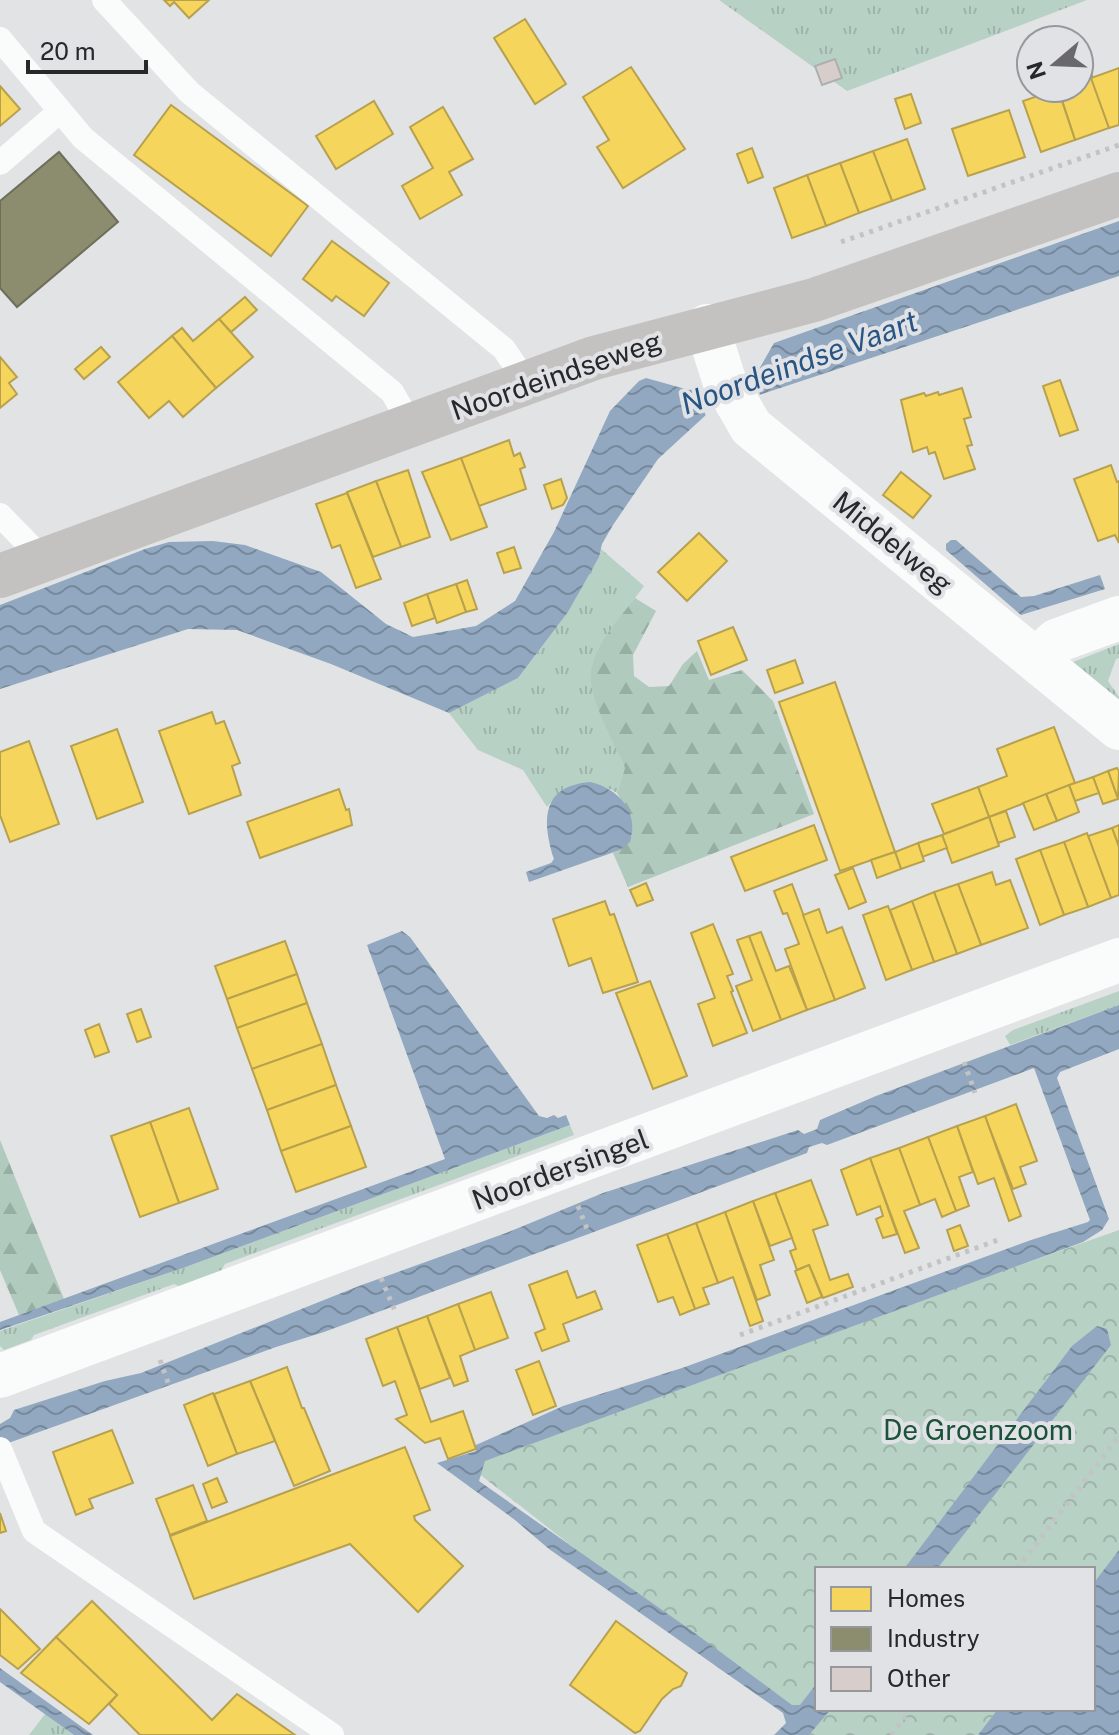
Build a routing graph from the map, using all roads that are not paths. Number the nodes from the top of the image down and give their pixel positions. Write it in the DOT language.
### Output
graph roads {
  1 [pos="104,0"];
  2 [pos="0,39"];
  3 [pos="60,111"];
  4 [pos="0,163"];
  5 [pos="1119,194"];
  6 [pos="707,326"];
  7 [pos="526,382"];
  8 [pos="411,425"];
  9 [pos="0,515"];
  10 [pos="44,560"];
  11 [pos="0,576"];
  12 [pos="1119,618"];
  13 [pos="1037,660"];
  14 [pos="1119,728"];
  15 [pos="1119,960"];
  16 [pos="0,1376"];
  17 [pos="0,1449"];
  18 [pos="332,1735"];
  1 -- 7 [label="lane"];
  2 -- 3 [label="lane"];
  3 -- 4 [label="lane"];
  3 -- 8 [label="lane"];
  5 -- 6 [label="street, Noordeindseweg"];
  6 -- 7 [label="street, Noordeindseweg"];
  6 -- 13 [label="street, Middelweg"];
  7 -- 8 [label="street, Noordeindseweg"];
  8 -- 10 [label="street, Noordeindseweg"];
  9 -- 10 [label="lane"];
  10 -- 11 [label="street, Noordeindseweg"];
  12 -- 13 [label="street"];
  13 -- 14 [label="street, Middelweg"];
  15 -- 16 [label="street, Noordersingel"];
  17 -- 18 [label="lane"];
}
